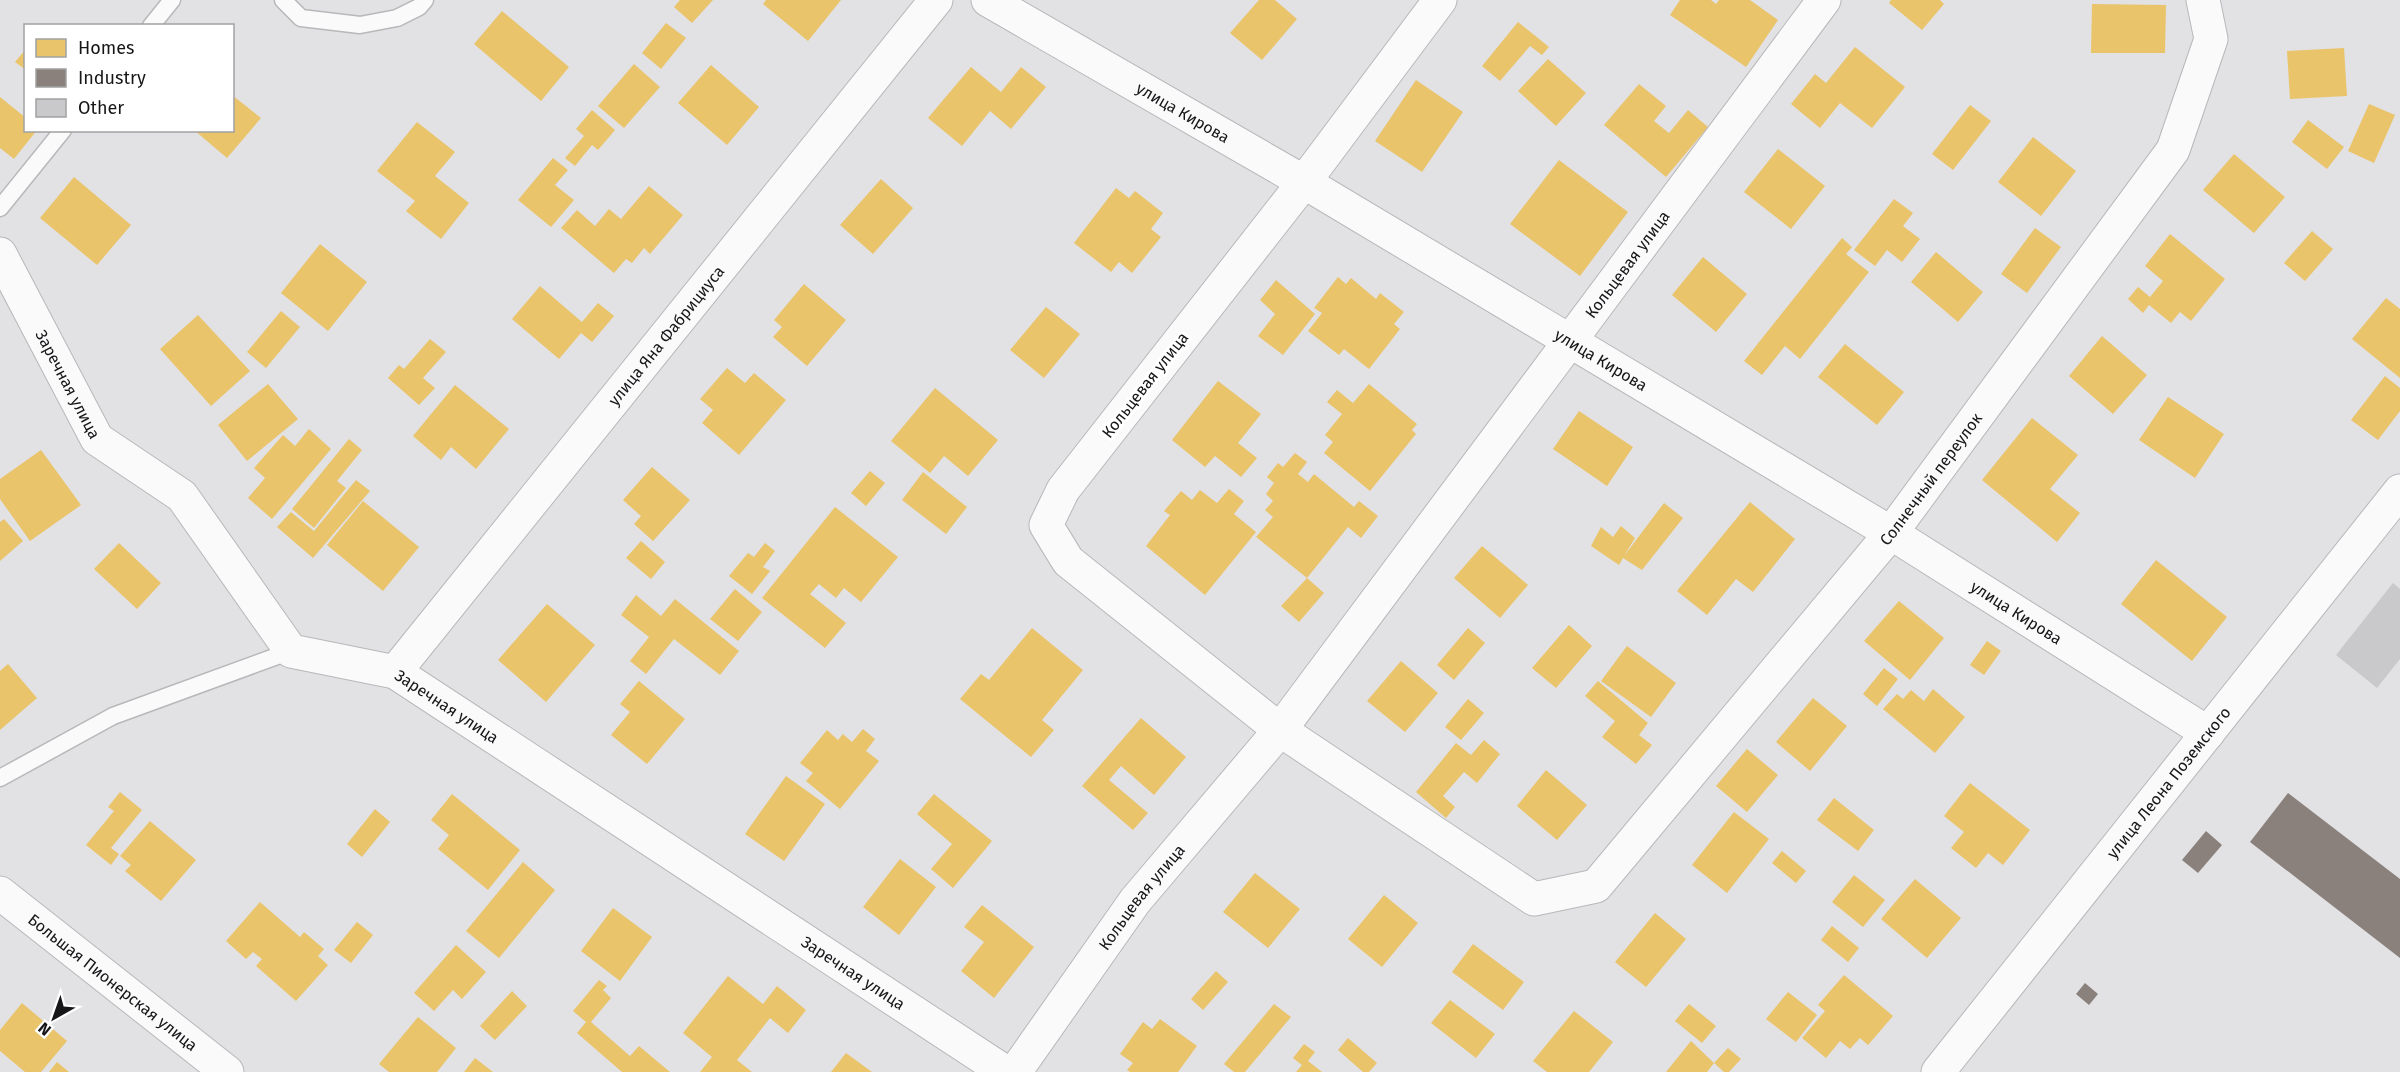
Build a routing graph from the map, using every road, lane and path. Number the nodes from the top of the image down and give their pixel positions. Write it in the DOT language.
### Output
graph roads {
  1 [pos="172,0"];
  2 [pos="283,0"];
  3 [pos="425,0"];
  4 [pos="936,0"];
  5 [pos="988,0"];
  6 [pos="1440,0"];
  7 [pos="1824,0"];
  8 [pos="2203,0"];
  9 [pos="153,24"];
  10 [pos="61,132"];
  11 [pos="1304,182"];
  12 [pos="0,208"];
  13 [pos="0,254"];
  14 [pos="1571,341"];
  15 [pos="2400,491"];
  16 [pos="1891,533"];
  17 [pos="291,651"];
  18 [pos="395,672"];
  19 [pos="1280,730"];
  20 [pos="2208,733"];
  21 [pos="0,778"];
  22 [pos="1596,886"];
  23 [pos="0,893"];
  24 [pos="227,1072"];
  25 [pos="1005,1072"];
  26 [pos="1015,1072"];
  27 [pos="1938,1072"];
  1 -- 9 [label="lane"];
  2 -- 3 [label="lane"];
  4 -- 18 [label="street, улица Яна Фабрициуса"];
  5 -- 11 [label="street, улица Кирова"];
  6 -- 11 [label="street, Кольцевая улица"];
  7 -- 14 [label="street, Кольцевая улица"];
  8 -- 16 [label="street, Солнечный переулок"];
  10 -- 12 [label="lane"];
  11 -- 14 [label="street, улица Кирова"];
  11 -- 19 [label="street, Кольцевая улица"];
  13 -- 17 [label="street, Заречная улица"];
  14 -- 16 [label="street, улица Кирова"];
  14 -- 19 [label="street, Кольцевая улица"];
  15 -- 20 [label="street, улица Леона Поземского"];
  16 -- 20 [label="street, улица Кирова"];
  16 -- 22 [label="street, Солнечный переулок"];
  17 -- 18 [label="street, Заречная улица"];
  17 -- 21 [label="lane"];
  18 -- 25 [label="street, Заречная улица"];
  19 -- 22 [label="street, Кольцевая улица"];
  19 -- 26 [label="street, Кольцевая улица"];
  20 -- 27 [label="street, улица Леона Поземского"];
  23 -- 24 [label="street, Большая Пионерская улица"];
}
